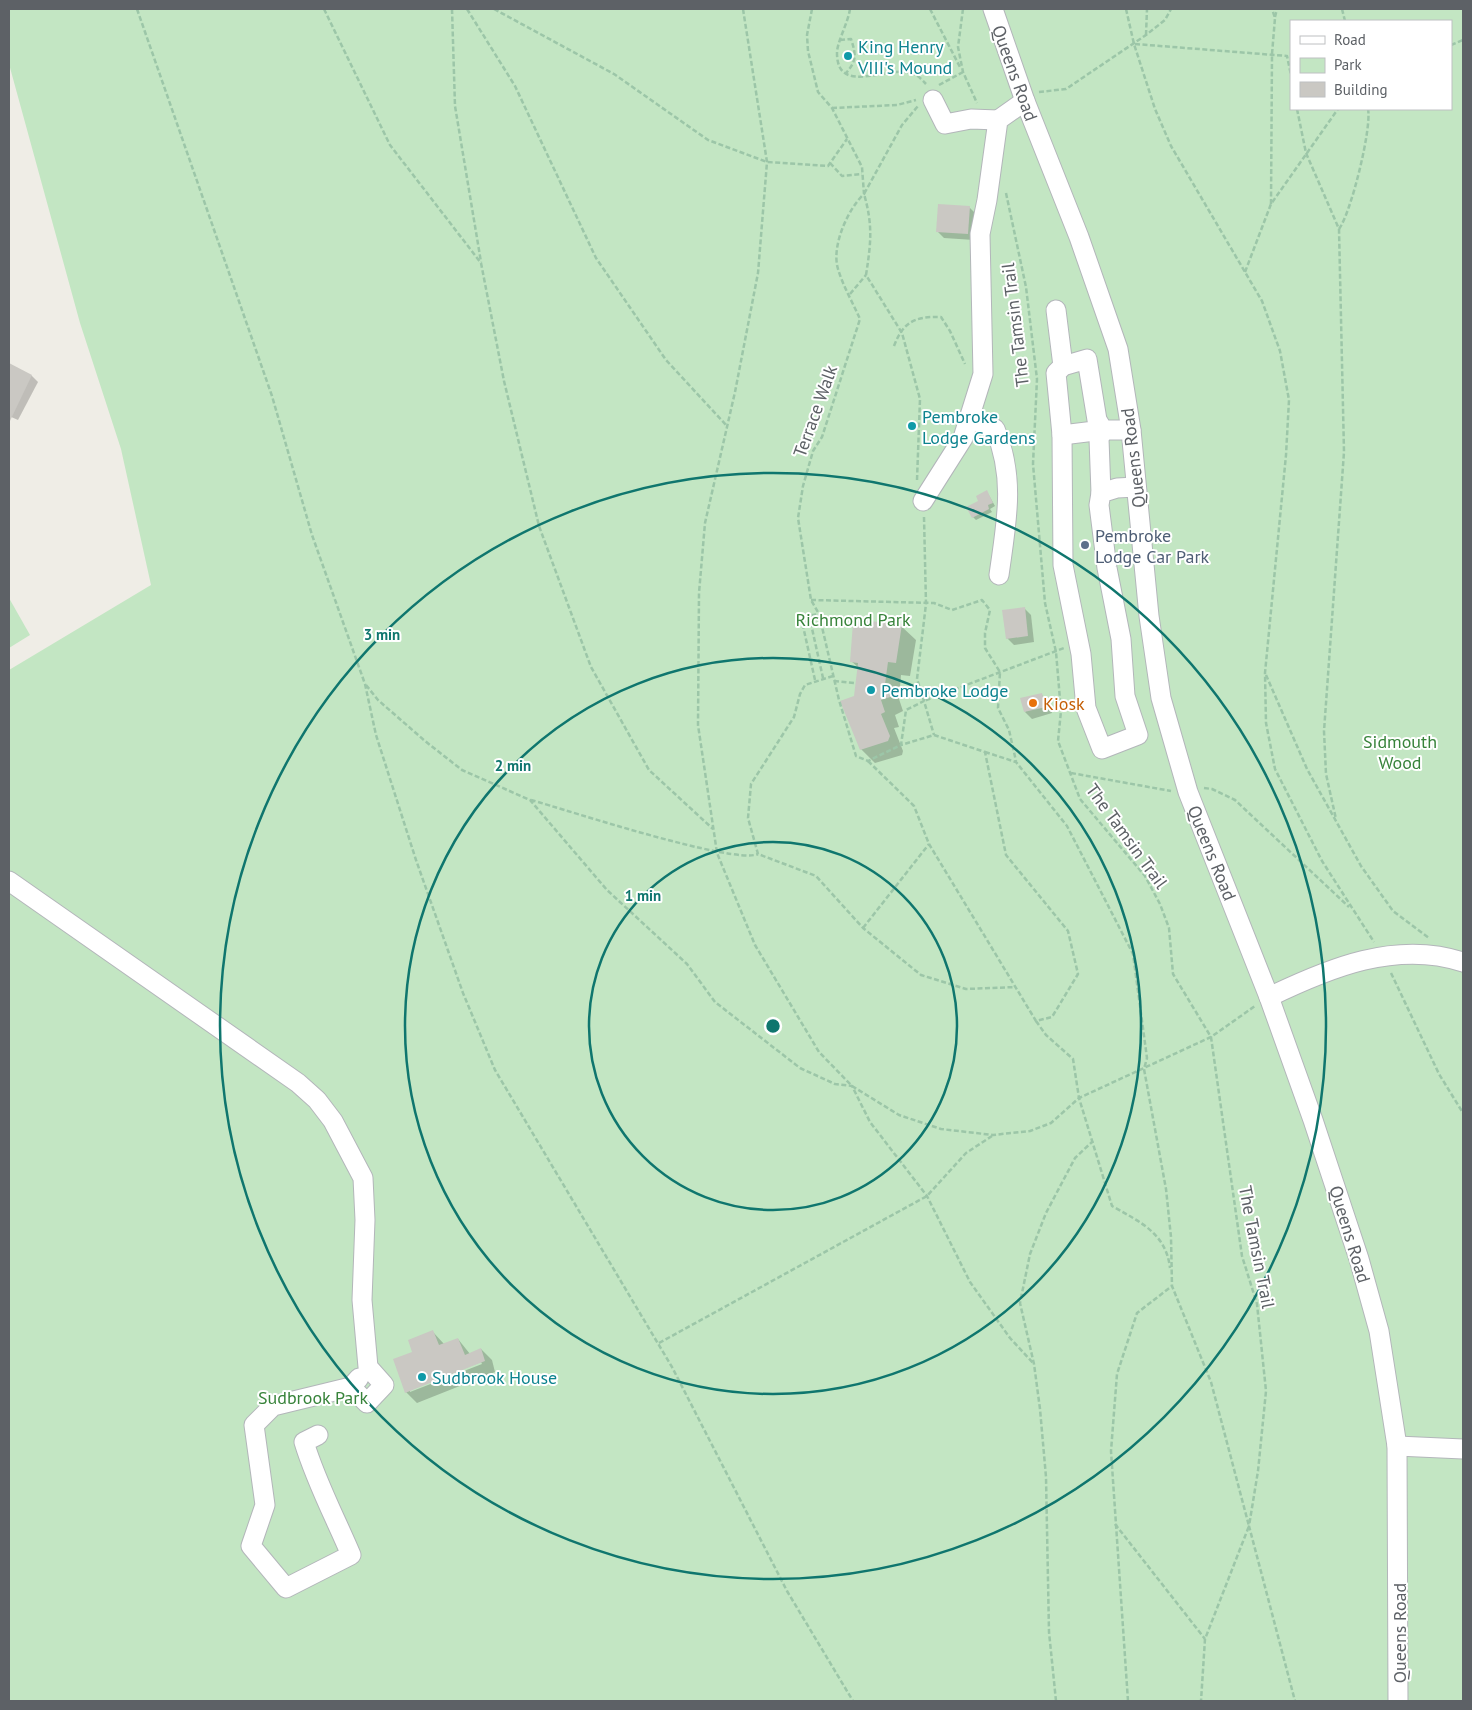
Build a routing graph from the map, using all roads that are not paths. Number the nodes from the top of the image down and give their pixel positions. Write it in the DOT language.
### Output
graph roads {
  1 [pos="993,9"];
  2 [pos="929,99"];
  3 [pos="1024,101"];
  4 [pos="991,120"];
  5 [pos="1056,310"];
  6 [pos="1063,366"];
  7 [pos="969,418"];
  8 [pos="1103,430"];
  9 [pos="1131,430"];
  10 [pos="1062,435"];
  11 [pos="1136,487"];
  12 [pos="1101,493"];
  13 [pos="923,501"];
  14 [pos="998,575"];
  15 [pos="9,881"];
  16 [pos="1463,962"];
  17 [pos="1269,997"];
  18 [pos="318,1435"];
  19 [pos="1397,1446"];
  20 [pos="1463,1449"];
  21 [pos="1398,1701"];
  1 -- 3 [label="street, Queens Road"];
  2 -- 4 [label="street"];
  3 -- 4 [label="street"];
  3 -- 9 [label="street, Queens Road"];
  4 -- 7 [label="street"];
  5 -- 6 [label="street"];
  6 -- 8 [label="street"];
  6 -- 10 [label="street"];
  7 -- 13 [label="street"];
  7 -- 14 [label="street"];
  8 -- 9 [label="street"];
  8 -- 10 [label="street"];
  8 -- 12 [label="street"];
  9 -- 11 [label="street, Queens Road"];
  10 -- 12 [label="street"];
  11 -- 12 [label="street"];
  11 -- 17 [label="street, Queens Road"];
  15 -- 18 [label="street"];
  16 -- 17 [label="street"];
  17 -- 19 [label="street, Queens Road"];
  19 -- 20 [label="street"];
  19 -- 21 [label="street, Queens Road"];
}
